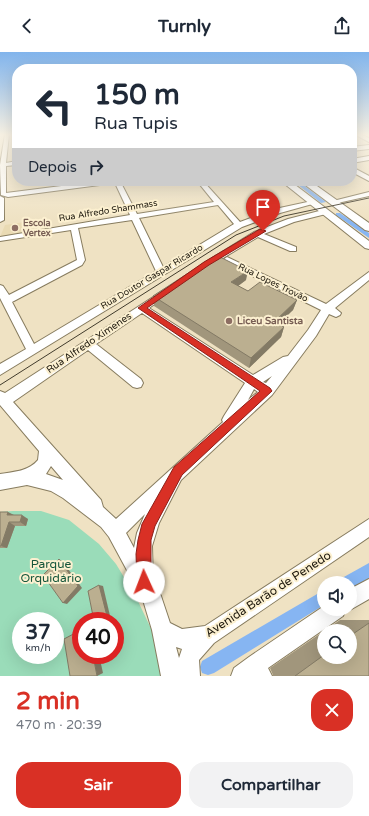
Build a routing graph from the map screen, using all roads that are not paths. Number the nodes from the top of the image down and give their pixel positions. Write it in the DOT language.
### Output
graph roads {
  1 [pos="12,164"];
  2 [pos="3,165"];
  3 [pos="357,172"];
  4 [pos="369,179"];
  5 [pos="78,186"];
  6 [pos="119,186"];
  7 [pos="204,186"];
  8 [pos="291,186"];
  9 [pos="311,186"];
  10 [pos="369,194"];
  11 [pos="2,196"];
  12 [pos="332,202"];
  13 [pos="219,203"];
  14 [pos="312,203"];
  15 [pos="323,212"];
  16 [pos="135,216"];
  17 [pos="0,220"];
  18 [pos="239,225"];
  19 [pos="74,226"];
  20 [pos="369,228"];
  21 [pos="257,234"];
  22 [pos="0,238"];
  23 [pos="369,246"];
  24 [pos="293,249"];
  25 [pos="218,256"];
  26 [pos="197,270"];
  27 [pos="161,271"];
  28 [pos="369,275"];
  29 [pos="178,283"];
  30 [pos="0,288"];
  31 [pos="7,300"];
  32 [pos="142,308"];
  33 [pos="332,311"];
  34 [pos="88,344"];
  35 [pos="32,350"];
  36 [pos="295,355"];
  37 [pos="0,370"];
  38 [pos="252,382"];
  39 [pos="137,383"];
  40 [pos="267,391"];
  41 [pos="2,398"];
  42 [pos="222,431"];
  43 [pos="46,448"];
  44 [pos="178,471"];
  45 [pos="27,477"];
  46 [pos="0,482"];
  47 [pos="111,526"];
  48 [pos="369,527"];
  49 [pos="144,582"];
  50 [pos="369,588"];
  51 [pos="357,596"];
  52 [pos="327,616"];
  53 [pos="162,630"];
  54 [pos="208,636"];
  55 [pos="253,672"];
  56 [pos="172,676"];
  57 [pos="189,676"];
  1 -- 2 [label="street"];
  2 -- 11 [label="street"];
  3 -- 4 [label="street"];
  5 -- 11 [label="street"];
  6 -- 16 [label="street"];
  7 -- 13 [label="street"];
  8 -- 14 [label="main road"];
  9 -- 12 [label="main road"];
  10 -- 12 [label="street"];
  11 -- 17 [label="street"];
  12 -- 20 [label="main road"];
  13 -- 16 [label="street, Rua Alfredo Shammass"];
  13 -- 18 [label="street"];
  14 -- 15 [label="main road"];
  14 -- 18 [label="street, Rua Doutor Gaspar Ricardo"];
  15 -- 21 [label="street"];
  15 -- 23 [label="main road"];
  16 -- 19 [label="street, Rua Alfredo Shammass"];
  16 -- 27 [label="street"];
  18 -- 27 [label="street, Rua Doutor Gaspar Ricardo"];
  19 -- 22 [label="street, Rua Alfredo Shammass"];
  19 -- 31 [label="street"];
  21 -- 24 [label="street"];
  21 -- 25 [label="street"];
  25 -- 26 [label="street"];
  25 -- 33 [label="street, Rua Lopes Trovão"];
  27 -- 35 [label="street, Rua Doutor Gaspar Ricardo"];
  28 -- 33 [label="street"];
  29 -- 32 [label="street, Rua Alfredo Ximenes"];
  30 -- 31 [label="street"];
  31 -- 35 [label="street"];
  32 -- 34 [label="street, Rua Alfredo Ximenes"];
  32 -- 38 [label="street"];
  33 -- 36 [label="street"];
  34 -- 39 [label="street"];
  34 -- 41 [label="street, Rua Alfredo Ximenes"];
  35 -- 37 [label="street, Rua Doutor Gaspar Ricardo"];
  36 -- 38 [label="street"];
  36 -- 40 [label="street"];
  38 -- 40 [label="street"];
  38 -- 42 [label="street"];
  40 -- 42 [label="street"];
  41 -- 43 [label="street"];
  42 -- 44 [label="street"];
  43 -- 45 [label="street"];
  43 -- 47 [label="street"];
  44 -- 47 [label="street"];
  44 -- 49 [label="street"];
  45 -- 46 [label="street"];
  45 -- 47 [label="street"];
  47 -- 49 [label="street"];
  48 -- 54 [label="street, Avenida Barão de Penedo"];
  49 -- 53 [label="street"];
  50 -- 51 [label="street"];
  52 -- 55 [label="street"];
  53 -- 54 [label="street, Avenida Barão de Penedo"];
  53 -- 56 [label="street"];
  54 -- 57 [label="street"];
}
